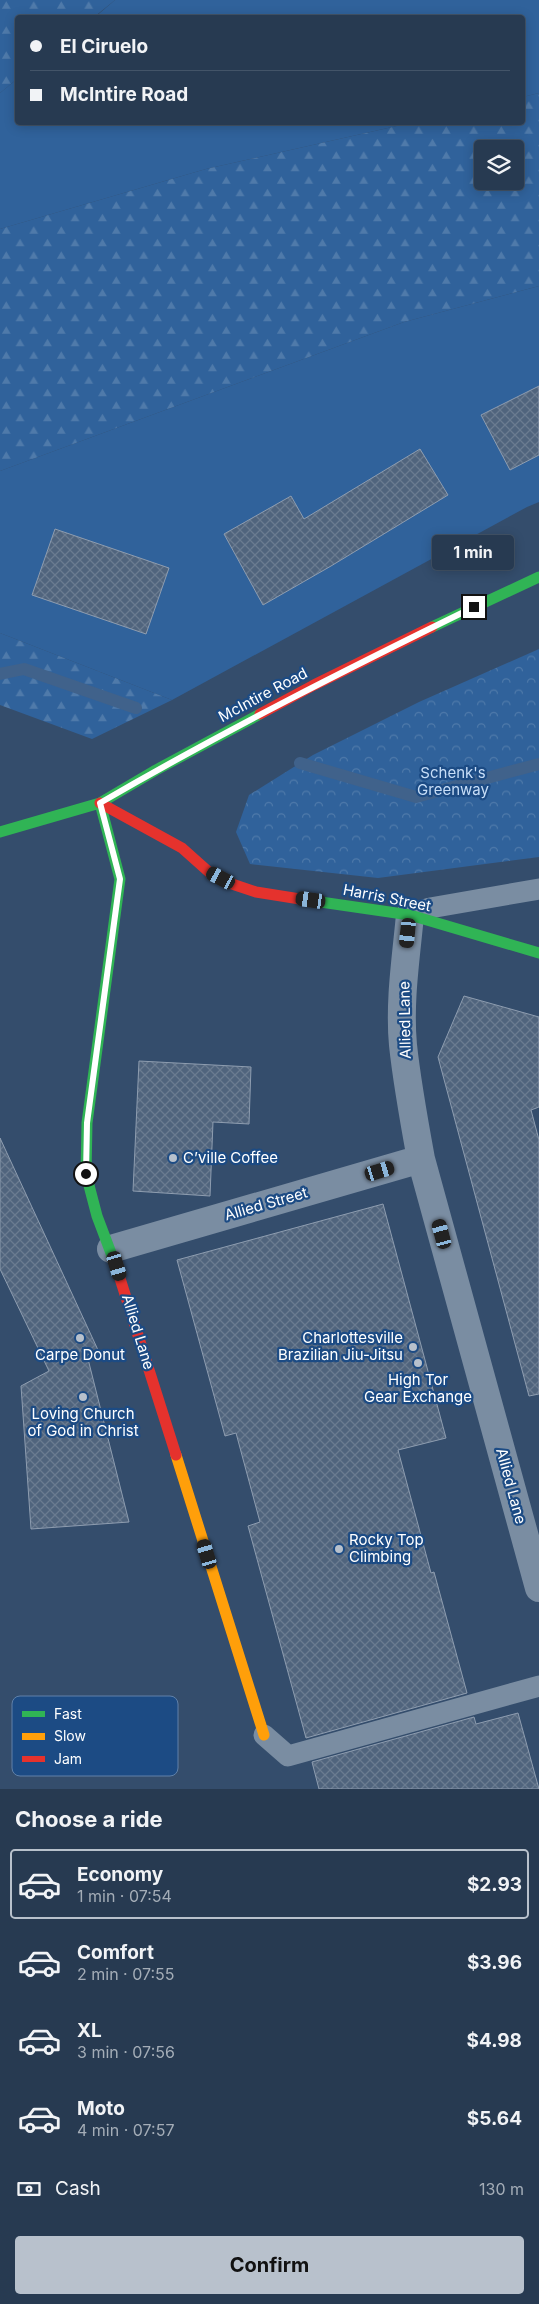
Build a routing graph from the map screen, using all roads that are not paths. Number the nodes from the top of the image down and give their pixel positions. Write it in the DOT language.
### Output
graph roads {
  1 [pos="539,577"];
  2 [pos="100,803"];
  3 [pos="0,832"];
  4 [pos="539,889"];
  5 [pos="410,915"];
  6 [pos="539,953"];
  7 [pos="421,1159"];
  8 [pos="112,1249"];
  9 [pos="539,1588"];
  10 [pos="539,1686"];
  11 [pos="264,1735"];
  1 -- 2 [label="street, McIntire Road"];
  2 -- 3 [label="street, McIntire Road"];
  2 -- 5 [label="street, Harris Street"];
  2 -- 8 [label="street, Allied Lane"];
  4 -- 5 [label="lane"];
  5 -- 6 [label="street, Harris Street"];
  5 -- 7 [label="street, Allied Lane"];
  7 -- 8 [label="street, Allied Street"];
  7 -- 9 [label="street, Allied Lane"];
  8 -- 11 [label="street, Allied Lane"];
  10 -- 11 [label="lane"];
}
